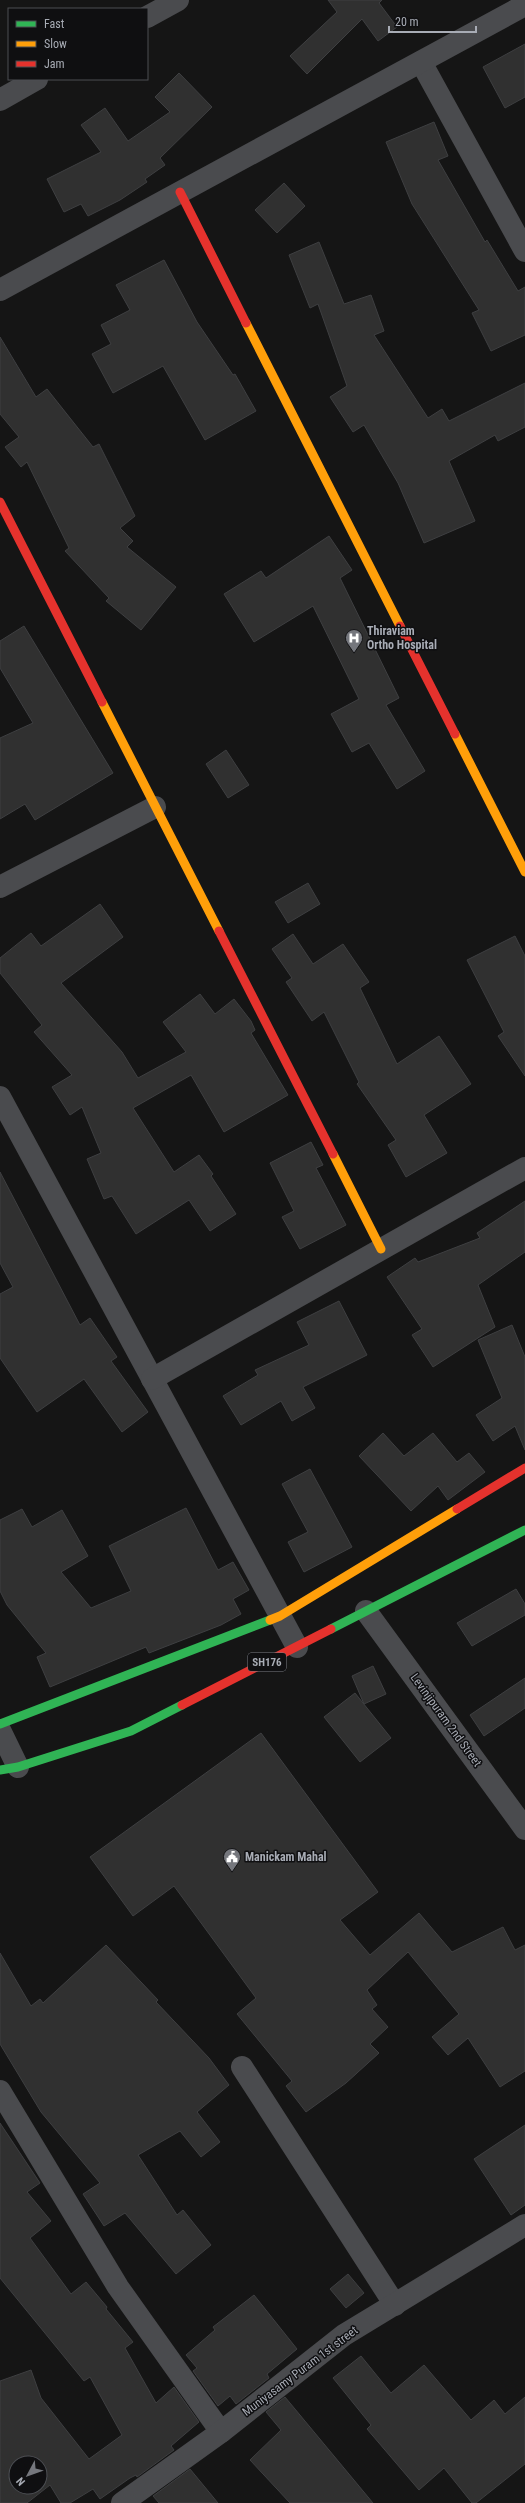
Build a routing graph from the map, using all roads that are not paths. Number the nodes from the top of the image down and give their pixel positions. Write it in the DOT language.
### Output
graph roads {
  1 [pos="178,0"];
  2 [pos="525,5"];
  3 [pos="148,16"];
  4 [pos="421,62"];
  5 [pos="35,80"];
  6 [pos="0,100"];
  7 [pos="180,192"];
  8 [pos="525,251"];
  9 [pos="0,290"];
  10 [pos="0,502"];
  11 [pos="155,807"];
  12 [pos="525,872"];
  13 [pos="0,887"];
  14 [pos="0,1096"];
  15 [pos="525,1168"];
  16 [pos="381,1249"];
  17 [pos="152,1379"];
  18 [pos="525,1468"];
  19 [pos="525,1530"];
  20 [pos="366,1611"];
  21 [pos="280,1616"];
  22 [pos="297,1647"];
  23 [pos="0,1724"];
  24 [pos="0,1730"];
  25 [pos="9,1768"];
  26 [pos="525,1830"];
  27 [pos="242,2067"];
  28 [pos="0,2091"];
  29 [pos="525,2225"];
  30 [pos="395,2305"];
  31 [pos="221,2432"];
  32 [pos="122,2503"];
  1 -- 3 [label="street"];
  2 -- 4 [label="street"];
  4 -- 7 [label="street"];
  4 -- 8 [label="street"];
  5 -- 6 [label="street"];
  7 -- 9 [label="street"];
  7 -- 12 [label="street"];
  10 -- 11 [label="street"];
  11 -- 13 [label="street"];
  11 -- 16 [label="street"];
  14 -- 17 [label="street"];
  15 -- 16 [label="street"];
  16 -- 17 [label="street"];
  17 -- 21 [label="street"];
  18 -- 21 [label="street"];
  19 -- 20 [label="street, SH176"];
  20 -- 22 [label="street, SH176"];
  20 -- 26 [label="street, Levinjipuram 2nd Street"];
  21 -- 22 [label="street"];
  21 -- 23 [label="street"];
  22 -- 25 [label="street, SH176"];
  24 -- 25 [label="street"];
  27 -- 30 [label="street"];
  28 -- 31 [label="street"];
  29 -- 30 [label="street, Muniyasamy Puram 1st street"];
  30 -- 31 [label="street, Muniyasamy Puram 1st street"];
  31 -- 32 [label="street, Muniyasamy Puram 1st street"];
}
